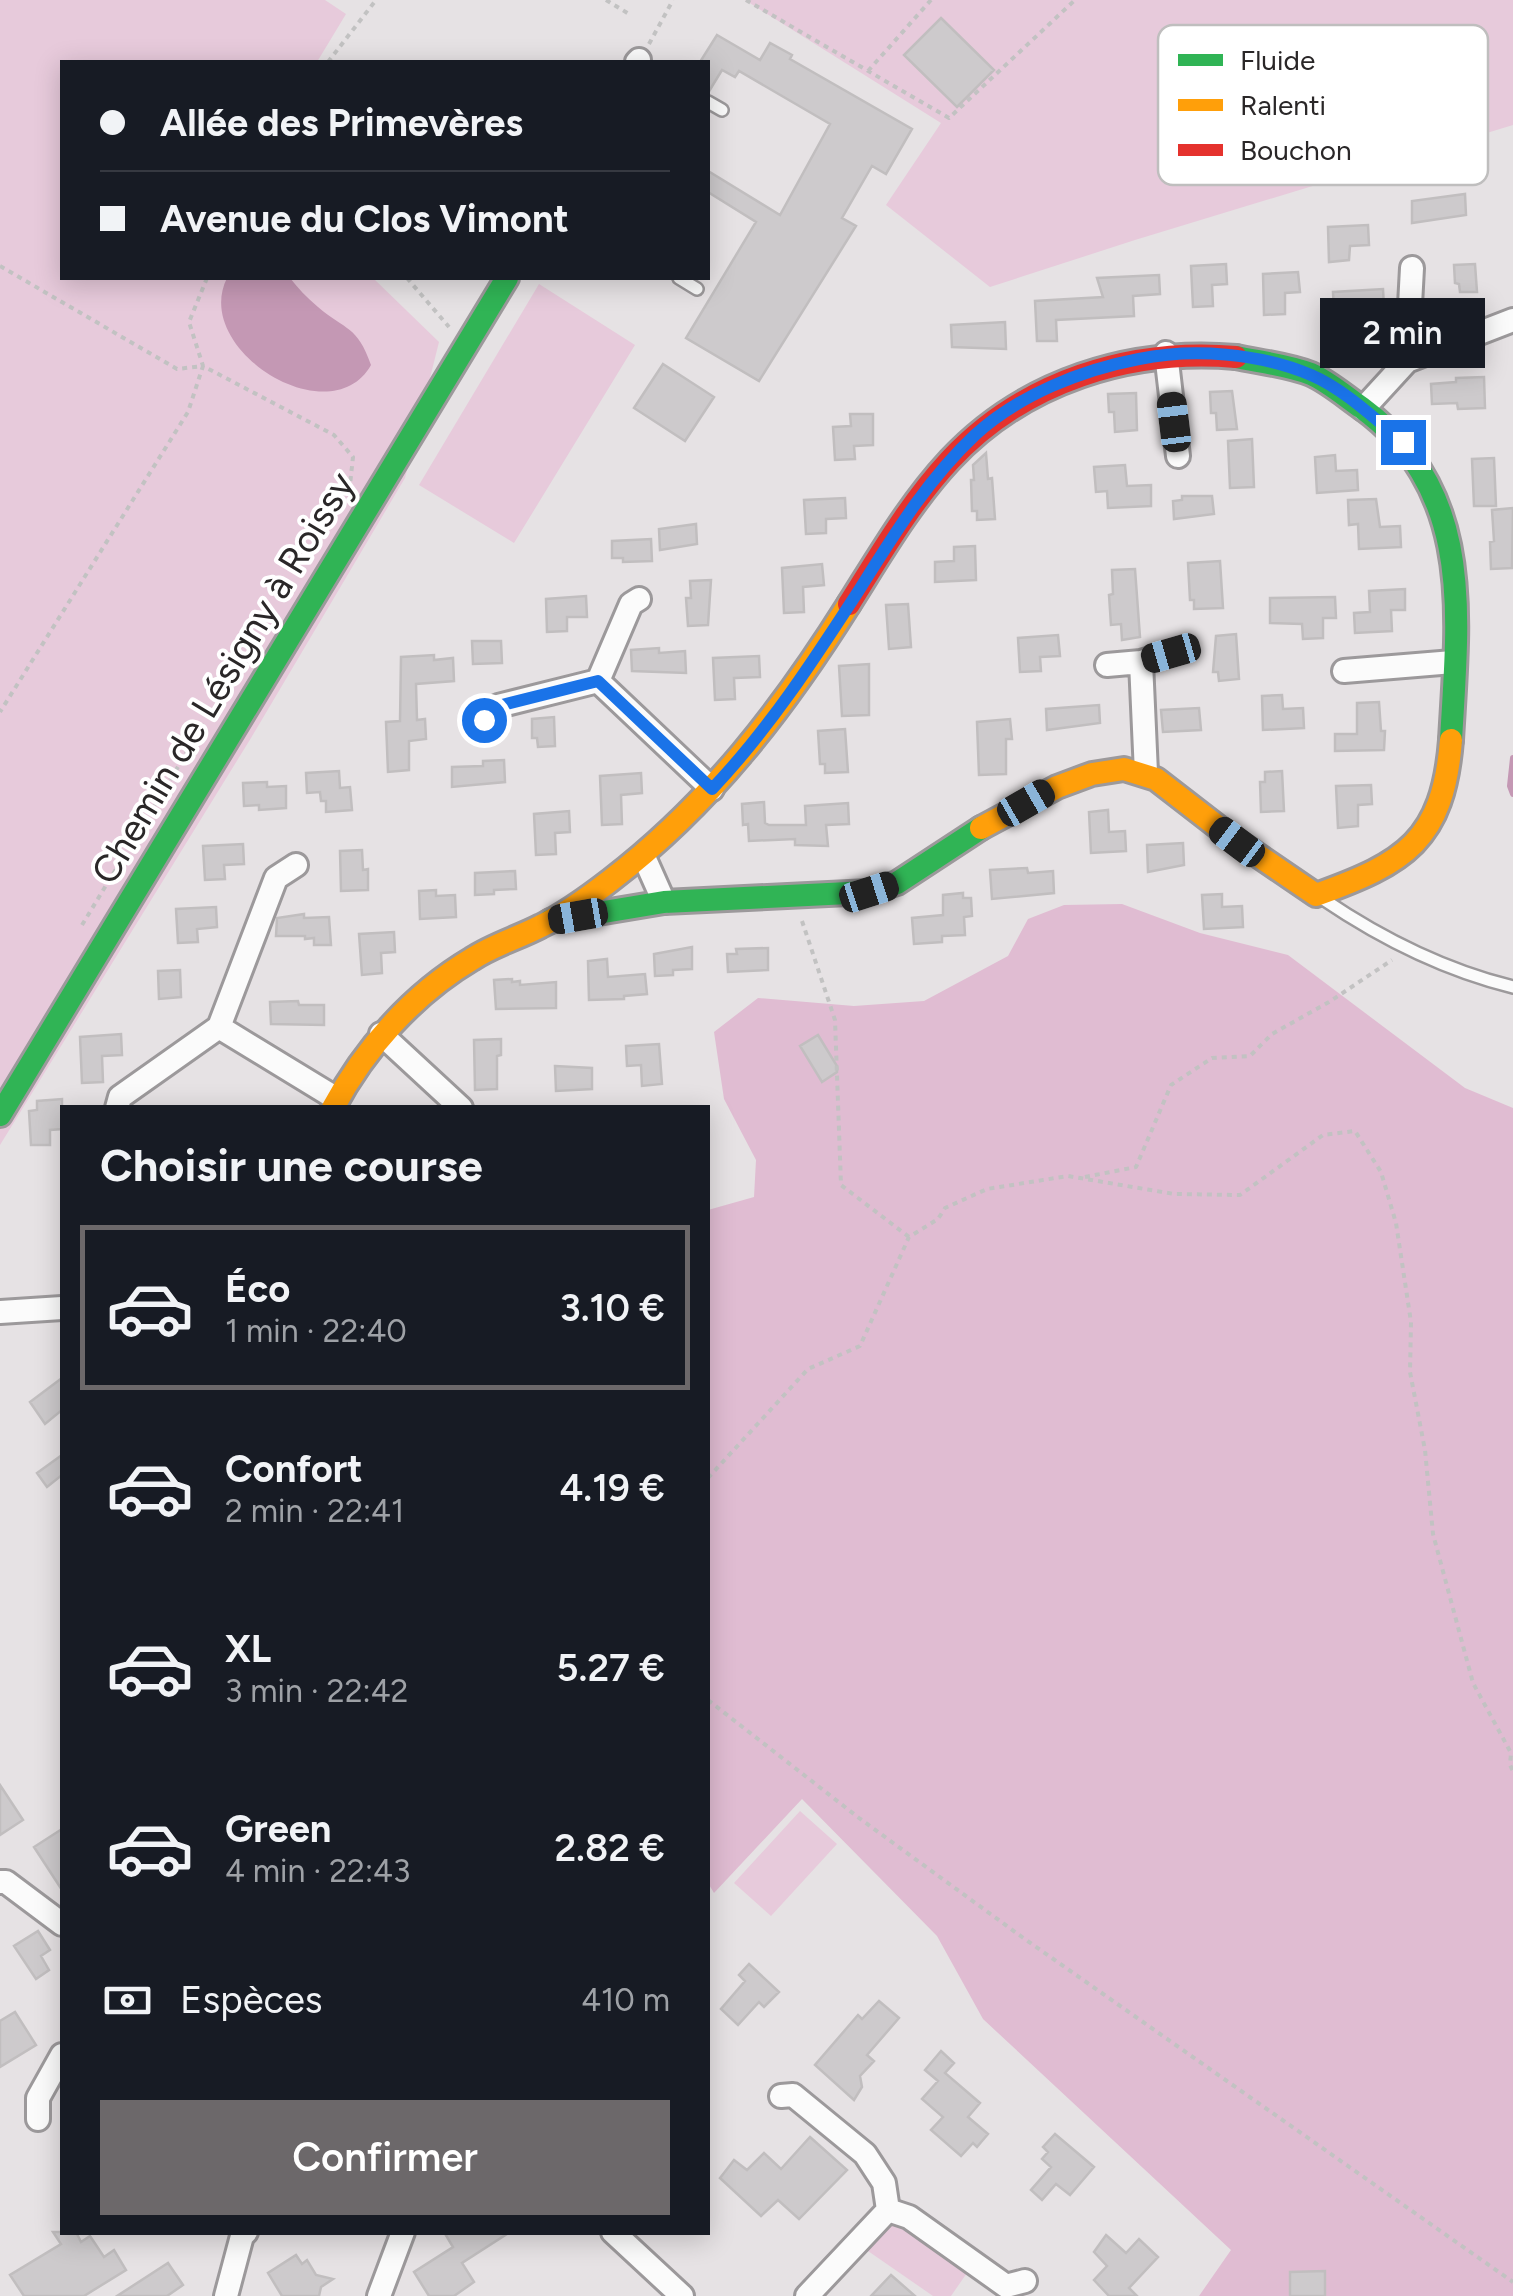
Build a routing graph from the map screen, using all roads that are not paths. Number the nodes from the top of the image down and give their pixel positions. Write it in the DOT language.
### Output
graph roads {
  1 [pos="710,103"];
  2 [pos="722,110"];
  3 [pos="1412,268"];
  4 [pos="506,280"];
  5 [pos="682,280"];
  6 [pos="698,289"];
  7 [pos="1513,320"];
  8 [pos="1166,353"];
  9 [pos="1407,361"];
  10 [pos="1364,410"];
  11 [pos="1178,456"];
  12 [pos="639,598"];
  13 [pos="1171,653"];
  14 [pos="1141,662"];
  15 [pos="1453,662"];
  16 [pos="1107,666"];
  17 [pos="1344,671"];
  18 [pos="598,681"];
  19 [pos="484,720"];
  20 [pos="1146,773"];
  21 [pos="712,789"];
  22 [pos="644,856"];
  23 [pos="296,865"];
  24 [pos="1316,895"];
  25 [pos="664,902"];
  26 [pos="550,922"];
  27 [pos="1513,987"];
  28 [pos="219,1027"];
  29 [pos="381,1034"];
  30 [pos="335,1103"];
  31 [pos="118,1105"];
  32 [pos="458,1105"];
  33 [pos="0,1115"];
  34 [pos="60,1308"];
  35 [pos="0,1312"];
  36 [pos="0,1882"];
  37 [pos="60,1922"];
  38 [pos="60,2058"];
  39 [pos="781,2096"];
  40 [pos="38,2118"];
  41 [pos="888,2210"];
  42 [pos="243,2235"];
  43 [pos="402,2235"];
  44 [pos="617,2235"];
  45 [pos="1025,2281"];
  46 [pos="226,2296"];
  47 [pos="379,2296"];
  48 [pos="682,2296"];
  49 [pos="808,2296"];
  1 -- 2 [label="lane"];
  3 -- 9 [label="street"];
  4 -- 33 [label="street, Chemin de Lésigny à Roissy"];
  5 -- 6 [label="lane"];
  7 -- 9 [label="street"];
  8 -- 10 [label="street"];
  8 -- 11 [label="street"];
  8 -- 21 [label="street"];
  9 -- 10 [label="street"];
  10 -- 15 [label="street"];
  12 -- 18 [label="street"];
  13 -- 14 [label="street"];
  14 -- 16 [label="street"];
  14 -- 20 [label="street"];
  15 -- 17 [label="street"];
  15 -- 24 [label="street"];
  18 -- 19 [label="street"];
  18 -- 21 [label="street"];
  20 -- 24 [label="street"];
  20 -- 25 [label="street"];
  21 -- 22 [label="street"];
  22 -- 25 [label="street"];
  22 -- 26 [label="street"];
  23 -- 28 [label="street"];
  24 -- 27 [label="lane"];
  25 -- 26 [label="street"];
  26 -- 29 [label="street"];
  28 -- 30 [label="street"];
  28 -- 31 [label="street"];
  29 -- 30 [label="street"];
  29 -- 32 [label="street"];
  34 -- 35 [label="street"];
  36 -- 37 [label="street"];
  38 -- 40 [label="street"];
  39 -- 41 [label="street"];
  41 -- 45 [label="street"];
  41 -- 49 [label="street"];
  42 -- 46 [label="street"];
  43 -- 47 [label="street"];
  44 -- 48 [label="street"];
}
